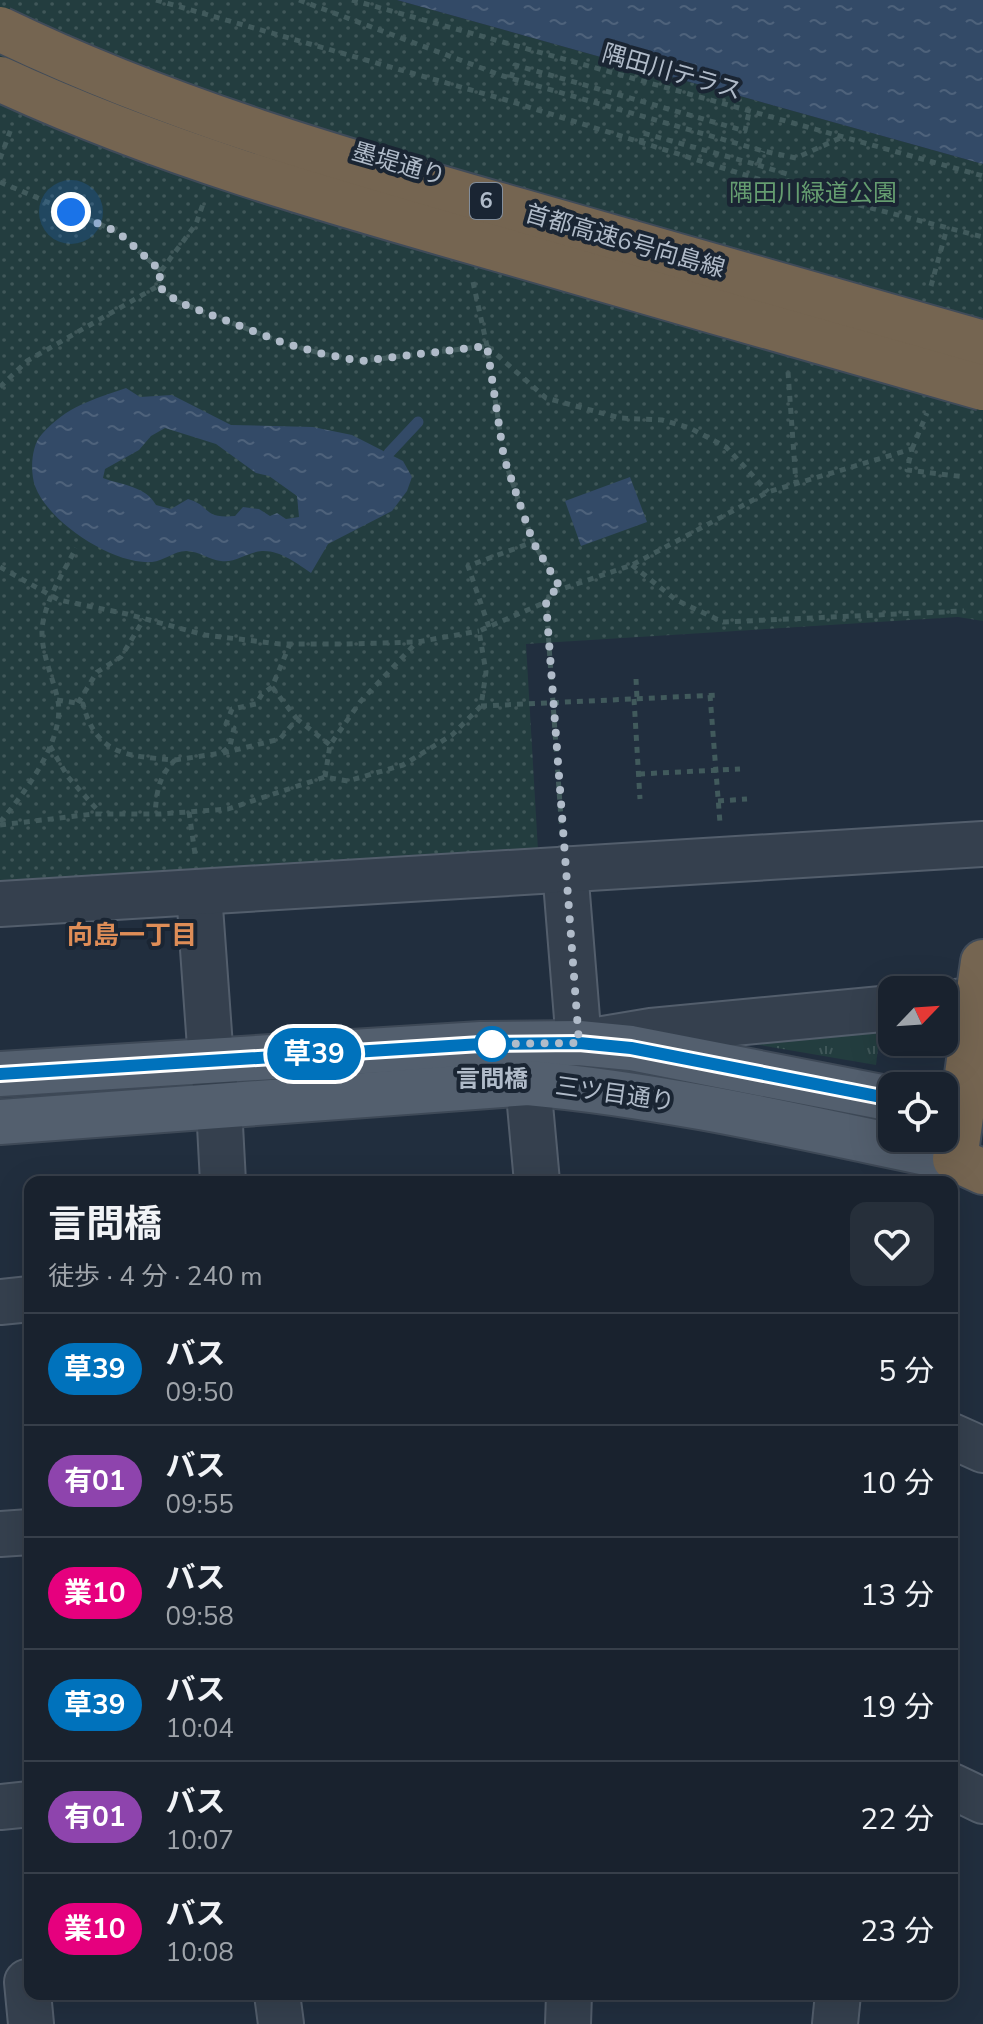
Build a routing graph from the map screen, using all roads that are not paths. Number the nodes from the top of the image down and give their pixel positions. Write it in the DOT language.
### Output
graph roads {
  1 [pos="0,29"];
  2 [pos="0,52"];
  3 [pos="8,97"];
  4 [pos="983,328"];
  5 [pos="983,343"];
  6 [pos="983,388"];
  7 [pos="983,844"];
  8 [pos="565,869"];
  9 [pos="199,893"];
  10 [pos="0,904"];
  11 [pos="974,985"];
  12 [pos="878,1009"];
  13 [pos="579,1043"];
  14 [pos="211,1061"];
  15 [pos="0,1074"];
  16 [pos="528,1083"];
  17 [pos="878,1096"];
  18 [pos="219,1107"];
  19 [pos="0,1122"];
  20 [pos="956,1163"];
  21 [pos="223,1176"];
  22 [pos="536,1176"];
  23 [pos="24,1300"];
  24 [pos="0,1302"];
  25 [pos="958,1439"];
  26 [pos="983,1450"];
  27 [pos="24,1532"];
  28 [pos="0,1534"];
  29 [pos="958,1789"];
  30 [pos="983,1801"];
  31 [pos="24,1805"];
  32 [pos="0,1807"];
  33 [pos="278,2000"];
  34 [pos="569,2000"];
  35 [pos="837,2000"];
  36 [pos="281,2024"];
  37 [pos="568,2024"];
  38 [pos="835,2024"];
  1 -- 5 [label="highway, 首都高速6号向島線 / 6, bridge"];
  2 -- 4 [label="main road, 墨堤通り"];
  3 -- 6 [label="highway, 首都高速6号向島線 / 6, bridge"];
  7 -- 8 [label="street"];
  8 -- 9 [label="street"];
  8 -- 13 [label="street"];
  9 -- 10 [label="street"];
  9 -- 14 [label="street"];
  11 -- 20 [label="highway"];
  12 -- 13 [label="street"];
  13 -- 14 [label="main road, 三ツ目通り"];
  13 -- 17 [label="main road, 三ツ目通り"];
  14 -- 15 [label="main road, 三ツ目通り"];
  14 -- 18 [label="street"];
  16 -- 18 [label="main road, 三ツ目通り"];
  16 -- 20 [label="main road, 三ツ目通り"];
  16 -- 22 [label="street"];
  18 -- 19 [label="main road, 三ツ目通り"];
  18 -- 21 [label="street"];
  23 -- 24 [label="street"];
  25 -- 26 [label="street"];
  27 -- 28 [label="street"];
  29 -- 30 [label="street"];
  31 -- 32 [label="street"];
  33 -- 36 [label="street"];
  34 -- 37 [label="street"];
  35 -- 38 [label="street"];
}
